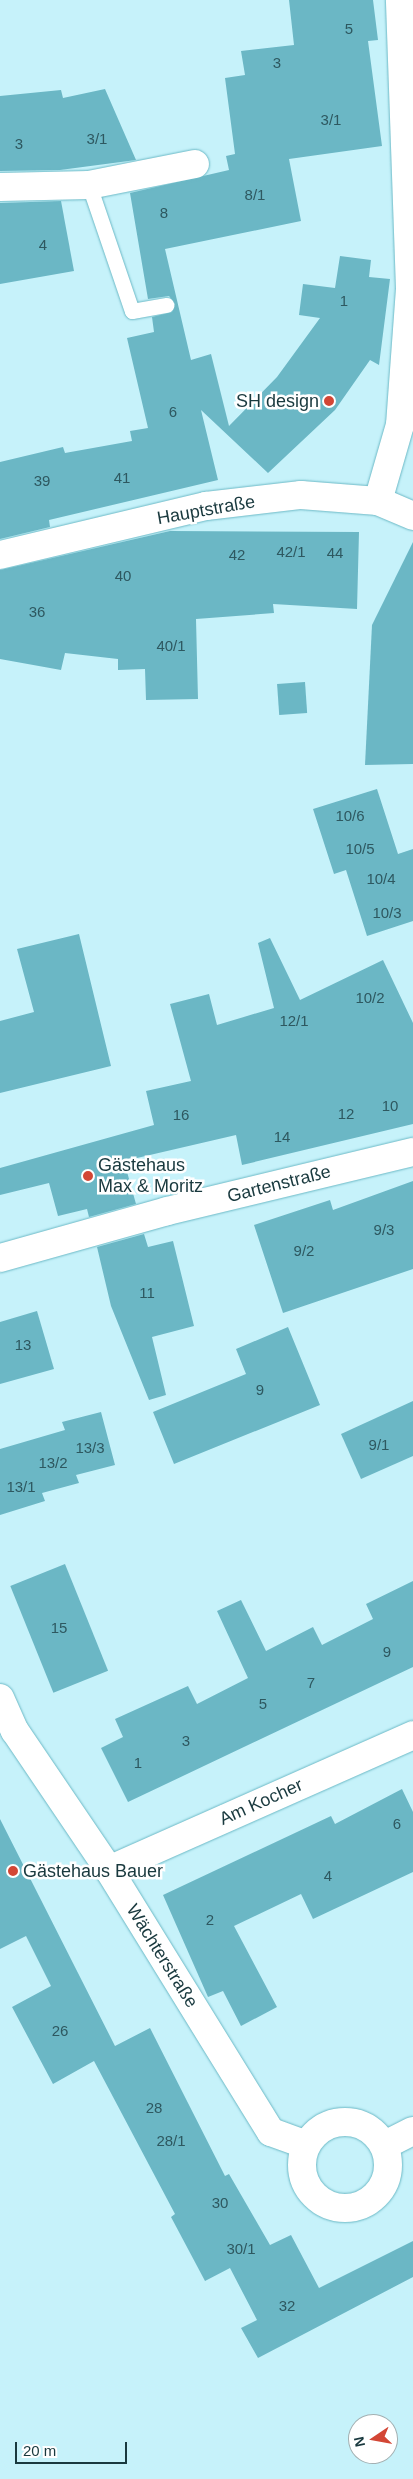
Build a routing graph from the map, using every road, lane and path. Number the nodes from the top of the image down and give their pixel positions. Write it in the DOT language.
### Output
graph roads {
  1 [pos="400,0"];
  2 [pos="196,164"];
  3 [pos="89,186"];
  4 [pos="0,187"];
  5 [pos="166,305"];
  6 [pos="378,501"];
  7 [pos="413,516"];
  8 [pos="0,555"];
  9 [pos="413,1152"];
  10 [pos="0,1258"];
  11 [pos="0,1698"];
  12 [pos="413,1735"];
  13 [pos="109,1870"];
  14 [pos="413,2131"];
  15 [pos="306,2145"];
  16 [pos="385,2145"];
  1 -- 6 [label="street"];
  2 -- 3 [label="street"];
  3 -- 4 [label="street"];
  3 -- 5 [label="lane"];
  6 -- 7 [label="street, Hauptstraße"];
  6 -- 8 [label="street, Hauptstraße"];
  9 -- 10 [label="street, Gartenstraße"];
  11 -- 13 [label="street, Wächterstraße"];
  12 -- 13 [label="street, Am Kocher"];
  13 -- 15 [label="street, Wächterstraße"];
  14 -- 16 [label="street"];
  15 -- 16 [label="street"];
  15 -- 16 [label="street"];
}
